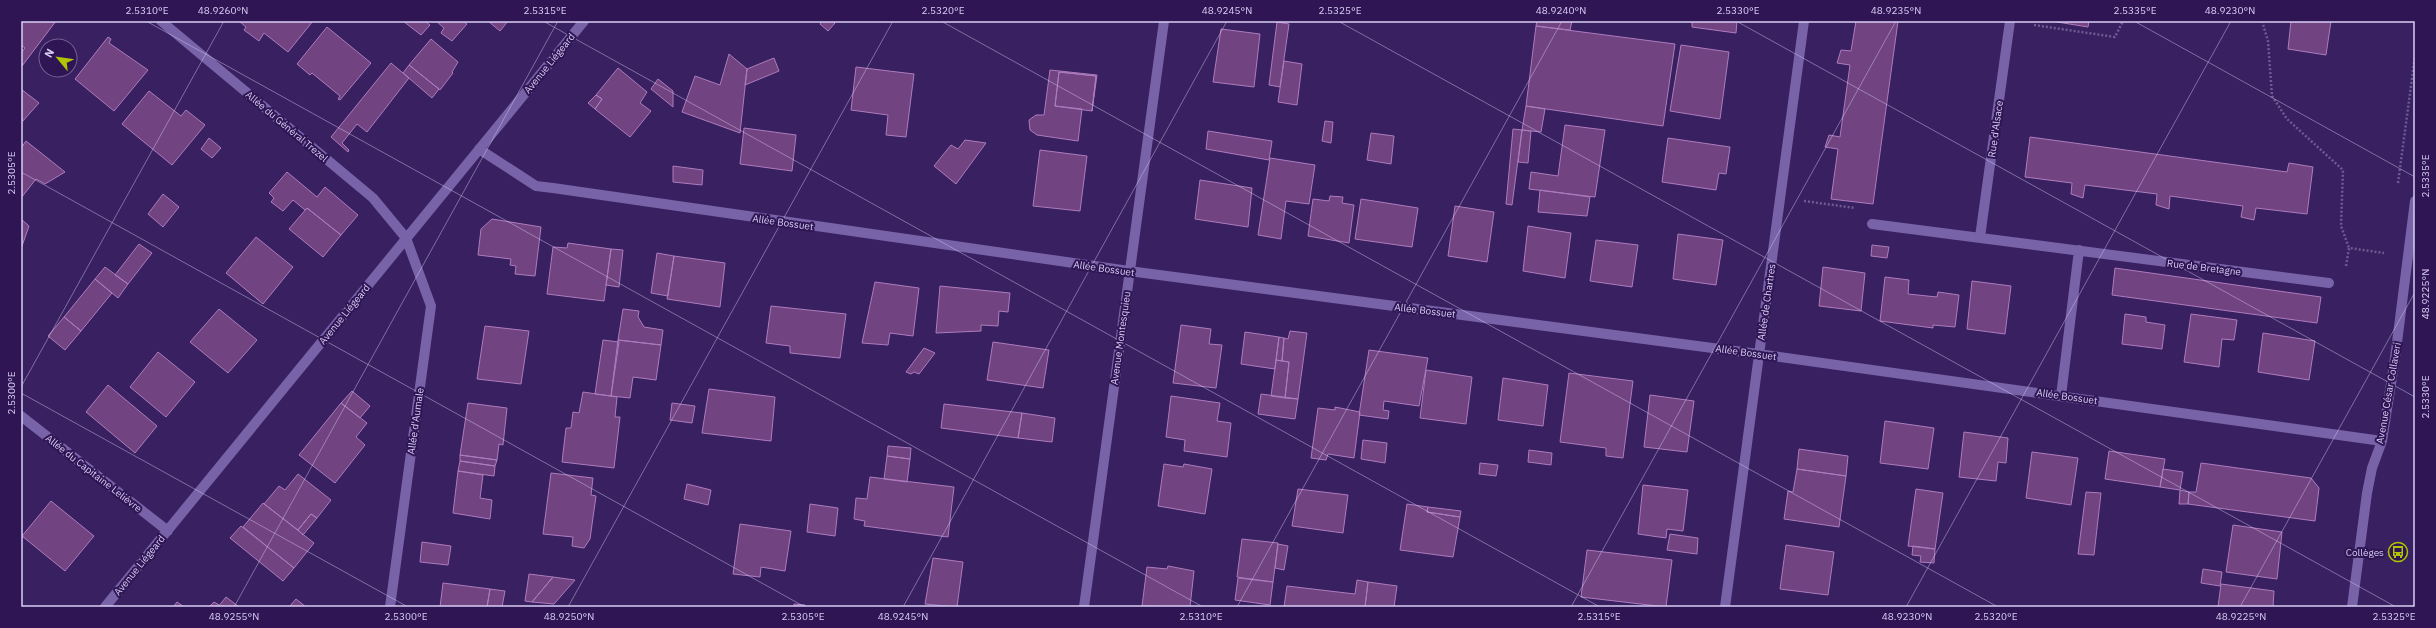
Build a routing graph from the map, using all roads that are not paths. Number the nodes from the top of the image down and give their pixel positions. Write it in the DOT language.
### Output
graph roads {
  1 [pos="161,21"];
  2 [pos="584,21"];
  3 [pos="1164,21"];
  4 [pos="1804,21"];
  5 [pos="2010,21"];
  6 [pos="479,149"];
  7 [pos="2415,201"];
  8 [pos="1872,224"];
  9 [pos="1980,237"];
  10 [pos="406,238"];
  11 [pos="2079,250"];
  12 [pos="1129,272"];
  13 [pos="2329,283"];
  14 [pos="1758,354"];
  15 [pos="2061,396"];
  16 [pos="21,416"];
  17 [pos="2382,440"];
  18 [pos="168,531"];
  19 [pos="105,607"];
  20 [pos="390,607"];
  21 [pos="1084,607"];
  22 [pos="1725,607"];
  23 [pos="2352,607"];
  1 -- 10 [label="street, Allée du Général Trezel"];
  2 -- 6 [label="street, Avenue Liégeard"];
  3 -- 12 [label="street, Avenue Montesquieu"];
  4 -- 14 [label="street, Allée de Chartres"];
  5 -- 9 [label="street, Rue d'Alsace"];
  6 -- 10 [label="street, Avenue Liégeard"];
  6 -- 12 [label="street, Allée Bossuet"];
  7 -- 17 [label="street, Avenue César Collaveri"];
  8 -- 9 [label="street, Rue de Bretagne"];
  9 -- 11 [label="street, Rue de Bretagne"];
  10 -- 18 [label="street, Avenue Liégeard"];
  10 -- 20 [label="street, Allée d'Aumale"];
  11 -- 13 [label="street, Rue de Bretagne"];
  11 -- 15 [label="street"];
  12 -- 14 [label="street, Allée Bossuet"];
  12 -- 21 [label="street, Avenue Montesquieu"];
  14 -- 15 [label="street, Allée Bossuet"];
  14 -- 22 [label="street, Allée de Chartres"];
  15 -- 17 [label="street, Allée Bossuet"];
  16 -- 18 [label="street, Allée du Capitaine Lelièvre"];
  17 -- 23 [label="street, Avenue César Collaveri"];
  18 -- 19 [label="street, Avenue Liégeard"];
}
